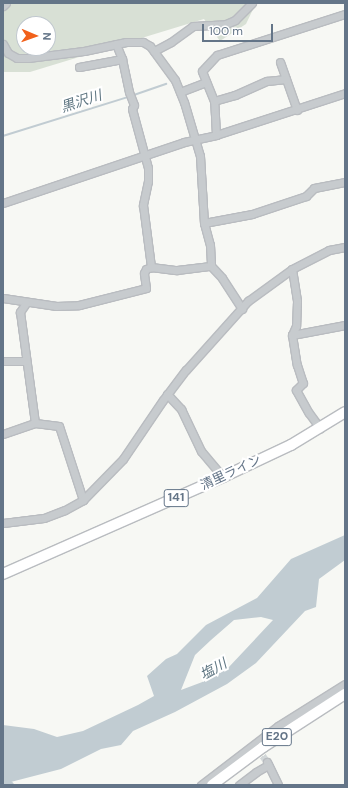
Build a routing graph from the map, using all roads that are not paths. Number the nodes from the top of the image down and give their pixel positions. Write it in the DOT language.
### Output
graph roads {
  1 [pos="6,3"];
  2 [pos="252,3"];
  3 [pos="3,6"];
  4 [pos="345,14"];
  5 [pos="3,44"];
  6 [pos="116,44"];
  7 [pos="154,51"];
  8 [pos="122,59"];
  9 [pos="280,62"];
  10 [pos="79,67"];
  11 [pos="286,79"];
  12 [pos="206,82"];
  13 [pos="180,92"];
  14 [pos="345,93"];
  15 [pos="214,101"];
  16 [pos="297,110"];
  17 [pos="216,135"];
  18 [pos="196,139"];
  19 [pos="144,157"];
  20 [pos="345,182"];
  21 [pos="3,203"];
  22 [pos="204,223"];
  23 [pos="345,247"];
  24 [pos="211,266"];
  25 [pos="151,267"];
  26 [pos="292,269"];
  27 [pos="3,298"];
  28 [pos="26,303"];
  29 [pos="242,309"];
  30 [pos="345,325"];
  31 [pos="292,335"];
  32 [pos="3,361"];
  33 [pos="26,361"];
  34 [pos="167,394"];
  35 [pos="345,412"];
  36 [pos="35,423"];
  37 [pos="320,428"];
  38 [pos="3,434"];
  39 [pos="222,477"];
  40 [pos="83,500"];
  41 [pos="3,523"];
  42 [pos="3,574"];
  43 [pos="345,684"];
  44 [pos="345,694"];
  45 [pos="345,702"];
  46 [pos="201,785"];
  47 [pos="212,785"];
  48 [pos="223,785"];
  49 [pos="239,785"];
  50 [pos="278,785"];
  1 -- 3 [label="street"];
  2 -- 7 [label="street"];
  4 -- 12 [label="street"];
  5 -- 6 [label="street"];
  6 -- 7 [label="street"];
  6 -- 8 [label="street"];
  7 -- 13 [label="street"];
  8 -- 10 [label="street"];
  8 -- 19 [label="street"];
  9 -- 11 [label="street"];
  11 -- 15 [label="street"];
  11 -- 16 [label="street"];
  12 -- 13 [label="street"];
  12 -- 15 [label="street"];
  13 -- 18 [label="street"];
  14 -- 16 [label="street"];
  15 -- 17 [label="street"];
  16 -- 17 [label="street"];
  17 -- 18 [label="street"];
  18 -- 19 [label="street"];
  18 -- 22 [label="street"];
  19 -- 21 [label="street"];
  19 -- 25 [label="street"];
  20 -- 22 [label="street"];
  22 -- 24 [label="street"];
  23 -- 26 [label="street"];
  24 -- 25 [label="street"];
  24 -- 29 [label="street"];
  25 -- 28 [label="street"];
  26 -- 29 [label="street"];
  26 -- 31 [label="street"];
  27 -- 28 [label="street"];
  28 -- 33 [label="street"];
  29 -- 34 [label="street"];
  30 -- 31 [label="street"];
  31 -- 37 [label="street"];
  32 -- 33 [label="street"];
  33 -- 36 [label="street"];
  34 -- 39 [label="street"];
  34 -- 40 [label="street"];
  35 -- 37 [label="highway, 清里ライン / 141"];
  36 -- 38 [label="street"];
  36 -- 40 [label="street"];
  37 -- 39 [label="highway, 清里ライン / 141"];
  39 -- 42 [label="highway, 清里ライン / 141"];
  40 -- 41 [label="street"];
  43 -- 46 [label="street"];
  44 -- 47 [label="highway, E20"];
  45 -- 48 [label="highway, E20"];
  49 -- 50 [label="street"];
}
